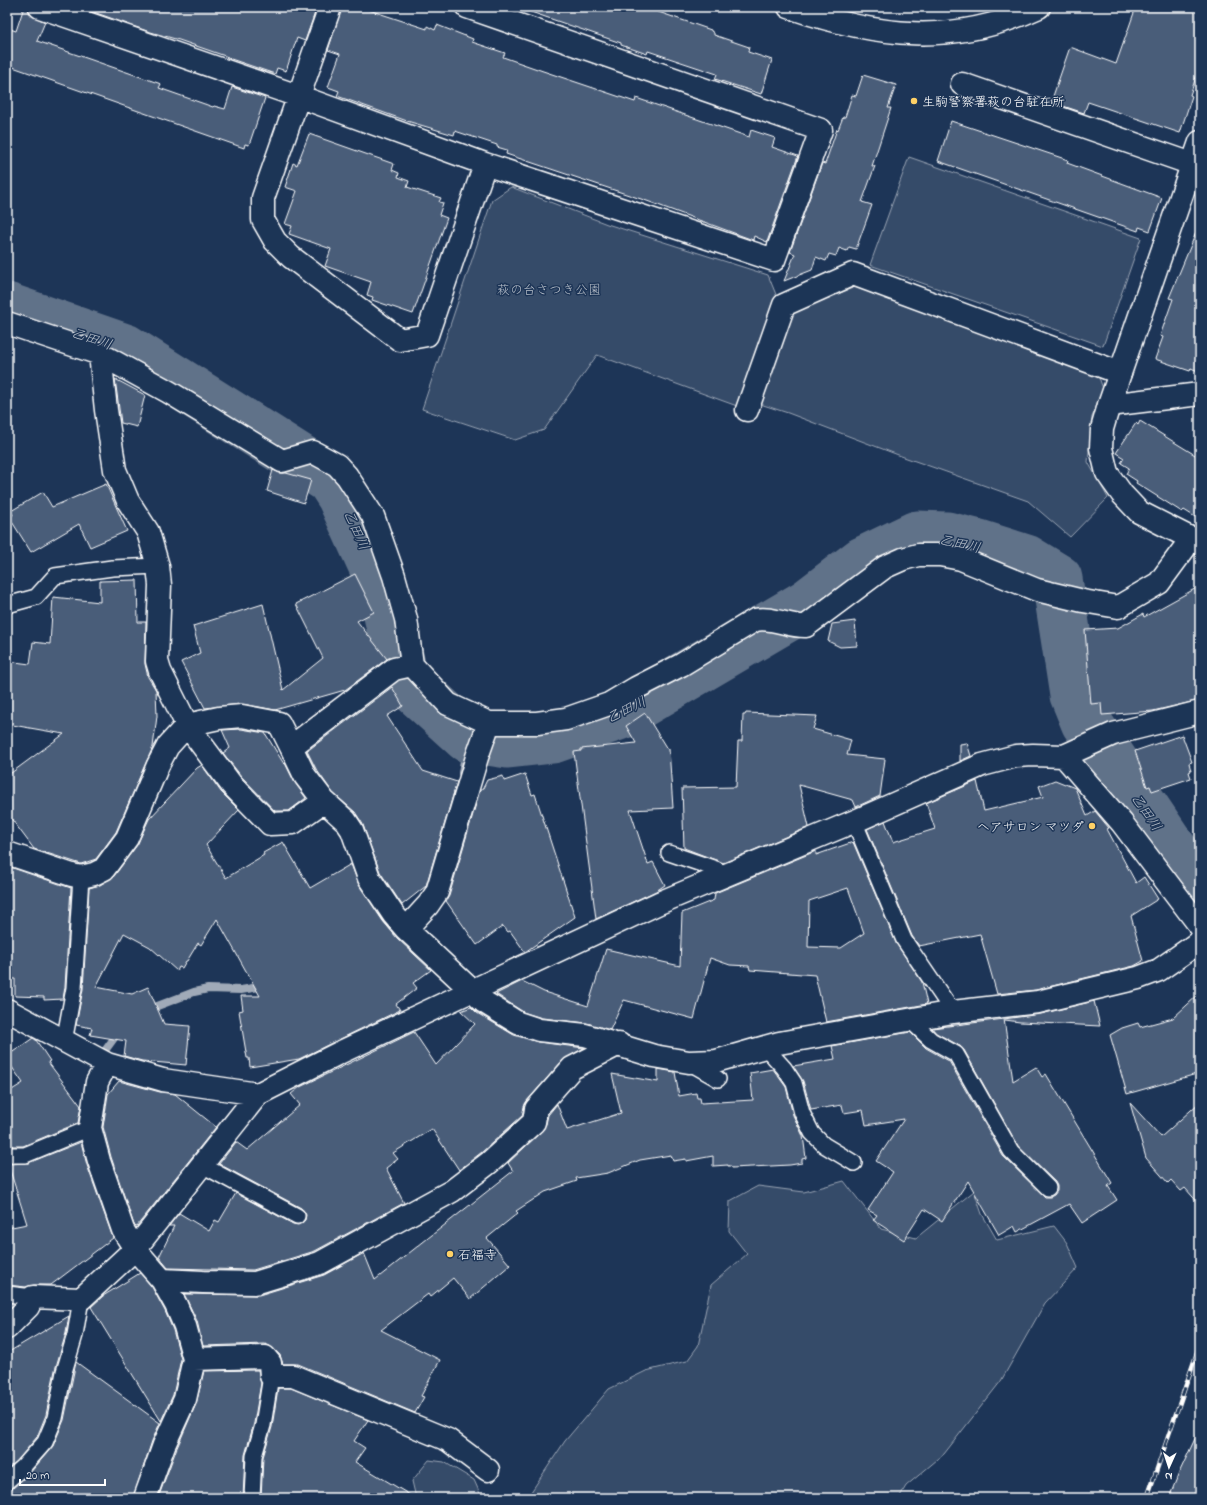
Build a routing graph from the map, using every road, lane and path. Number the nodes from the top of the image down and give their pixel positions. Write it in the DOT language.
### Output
graph roads {
  1 [pos="40,7"];
  2 [pos="330,7"];
  3 [pos="467,7"];
  4 [pos="1039,7"];
  5 [pos="801,9"];
  6 [pos="962,84"];
  7 [pos="298,96"];
  8 [pos="1200,142"];
  9 [pos="485,164"];
  10 [pos="1192,164"];
  11 [pos="7,323"];
  12 [pos="100,354"];
  13 [pos="1120,373"];
  14 [pos="1200,394"];
  15 [pos="1109,405"];
  16 [pos="747,410"];
  17 [pos="1196,540"];
  18 [pos="158,566"];
  19 [pos="7,605"];
  20 [pos="412,665"];
  21 [pos="1200,712"];
  22 [pos="489,723"];
  23 [pos="187,725"];
  24 [pos="291,747"];
  25 [pos="1064,756"];
  26 [pos="324,801"];
  27 [pos="854,821"];
  28 [pos="669,853"];
  29 [pos="7,854"];
  30 [pos="727,875"];
  31 [pos="81,877"];
  32 [pos="400,922"];
  33 [pos="1200,926"];
  34 [pos="1200,941"];
  35 [pos="473,992"];
  36 [pos="7,1010"];
  37 [pos="953,1012"];
  38 [pos="910,1020"];
  39 [pos="64,1042"];
  40 [pos="619,1044"];
  41 [pos="765,1047"];
  42 [pos="689,1062"];
  43 [pos="107,1064"];
  44 [pos="718,1079"];
  45 [pos="258,1094"];
  46 [pos="90,1128"];
  47 [pos="7,1155"];
  48 [pos="854,1163"];
  49 [pos="202,1166"];
  50 [pos="1048,1188"];
  51 [pos="297,1216"];
  52 [pos="135,1249"];
  53 [pos="162,1280"];
  54 [pos="7,1294"];
  55 [pos="33,1297"];
  56 [pos="81,1299"];
  57 [pos="7,1328"];
  58 [pos="194,1359"];
  59 [pos="272,1376"];
  60 [pos="488,1470"];
  61 [pos="7,1481"];
  62 [pos="145,1498"];
  63 [pos="252,1498"];
  1 -- 7 [label="street"];
  2 -- 7 [label="street"];
  3 -- 9 [label="street"];
  4 -- 5 [label="street"];
  6 -- 10 [label="street"];
  7 -- 9 [label="street"];
  7 -- 9 [label="street"];
  8 -- 10 [label="street"];
  10 -- 13 [label="street"];
  11 -- 12 [label="street"];
  12 -- 18 [label="street"];
  12 -- 20 [label="street"];
  13 -- 15 [label="street"];
  13 -- 16 [label="street"];
  14 -- 15 [label="street"];
  15 -- 17 [label="street"];
  17 -- 22 [label="street"];
  18 -- 19 [label="lane"];
  18 -- 23 [label="street"];
  20 -- 22 [label="street"];
  20 -- 24 [label="street"];
  21 -- 25 [label="street"];
  22 -- 32 [label="street"];
  23 -- 24 [label="street"];
  23 -- 26 [label="street"];
  23 -- 31 [label="street"];
  24 -- 26 [label="street"];
  25 -- 27 [label="street"];
  25 -- 33 [label="street"];
  26 -- 32 [label="street"];
  27 -- 30 [label="street"];
  27 -- 37 [label="lane"];
  28 -- 30 [label="lane"];
  29 -- 31 [label="street"];
  30 -- 35 [label="street"];
  31 -- 39 [label="lane"];
  32 -- 35 [label="street"];
  34 -- 37 [label="street"];
  35 -- 40 [label="street"];
  35 -- 45 [label="street"];
  36 -- 39 [label="street"];
  37 -- 38 [label="street"];
  38 -- 41 [label="street"];
  38 -- 50 [label="lane"];
  39 -- 43 [label="street"];
  40 -- 42 [label="street"];
  40 -- 53 [label="street"];
  41 -- 42 [label="street"];
  41 -- 48 [label="lane"];
  42 -- 44 [label="lane"];
  43 -- 45 [label="street"];
  43 -- 46 [label="street"];
  45 -- 49 [label="street"];
  46 -- 47 [label="lane"];
  46 -- 52 [label="street"];
  49 -- 51 [label="lane"];
  49 -- 52 [label="street"];
  52 -- 53 [label="street"];
  52 -- 56 [label="street"];
  53 -- 58 [label="street"];
  54 -- 55 [label="lane"];
  55 -- 56 [label="street"];
  55 -- 57 [label="street"];
  56 -- 61 [label="lane"];
  58 -- 59 [label="street"];
  58 -- 62 [label="street"];
  59 -- 60 [label="street"];
  59 -- 63 [label="lane"];
}
